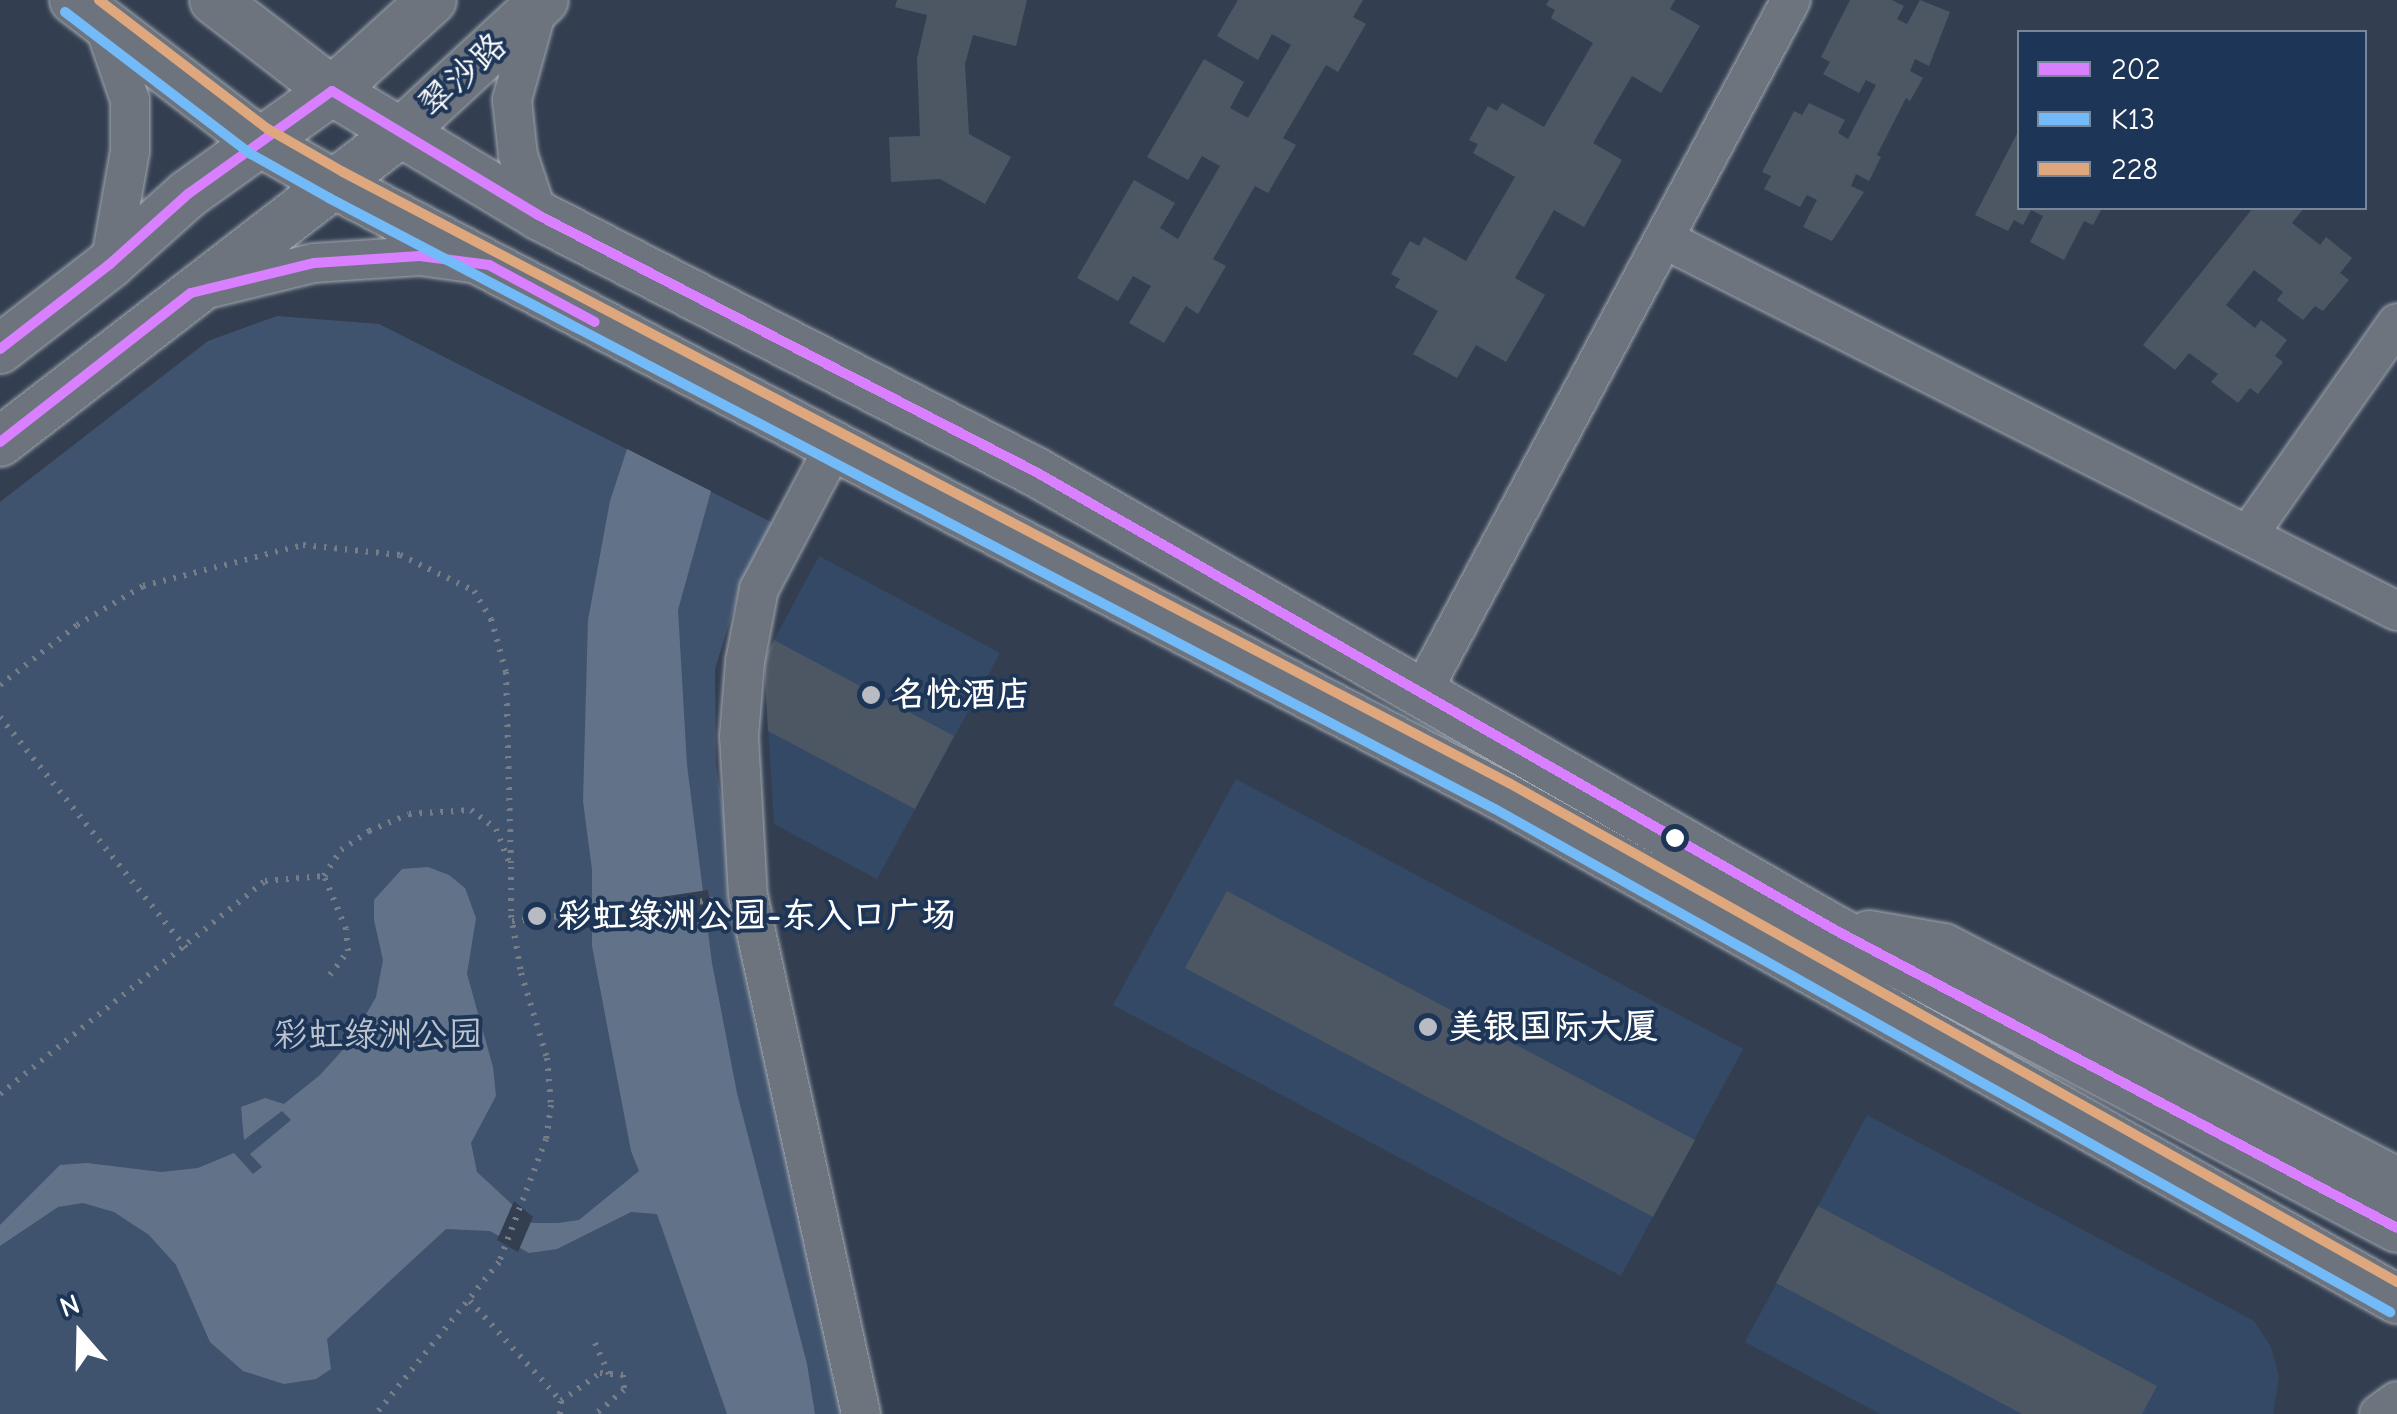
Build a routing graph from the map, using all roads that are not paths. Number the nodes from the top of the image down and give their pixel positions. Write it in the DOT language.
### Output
graph roads {
  1 [pos="214,0"];
  2 [pos="432,0"];
  3 [pos="541,3"];
  4 [pos="1783,3"];
  5 [pos="88,11"];
  6 [pos="332,91"];
  7 [pos="399,134"];
  8 [pos="260,142"];
  9 [pos="336,184"];
  10 [pos="538,215"];
  11 [pos="1664,238"];
  12 [pos="110,264"];
  13 [pos="488,266"];
  14 [pos="191,293"];
  15 [pos="2397,323"];
  16 [pos="0,349"];
  17 [pos="0,442"];
  18 [pos="834,447"];
  19 [pos="2248,535"];
  20 [pos="2397,610"];
  21 [pos="1424,690"];
  22 [pos="1835,930"];
  23 [pos="2397,1182"];
  24 [pos="2397,1228"];
  25 [pos="2397,1299"];
  26 [pos="2397,1400"];
  27 [pos="861,1414"];
  28 [pos="2379,1414"];
  1 -- 6 [label="main road"];
  2 -- 6 [label="main road"];
  3 -- 7 [label="main road, 翠沙路"];
  3 -- 10 [label="street"];
  4 -- 11 [label="street"];
  5 -- 8 [label="main road"];
  5 -- 12 [label="street"];
  6 -- 7 [label="main road"];
  6 -- 8 [label="main road"];
  7 -- 9 [label="main road, 翠沙路"];
  7 -- 10 [label="main road"];
  8 -- 9 [label="main road"];
  8 -- 12 [label="main road"];
  9 -- 13 [label="main road"];
  9 -- 14 [label="main road, 翠沙路"];
  10 -- 21 [label="main road"];
  11 -- 19 [label="street"];
  11 -- 21 [label="street"];
  12 -- 16 [label="main road"];
  13 -- 14 [label="street"];
  13 -- 18 [label="main road"];
  14 -- 17 [label="main road, 翠沙路"];
  15 -- 19 [label="street"];
  18 -- 25 [label="main road"];
  18 -- 27 [label="street"];
  19 -- 20 [label="street"];
  21 -- 22 [label="main road"];
  22 -- 23 [label="main road"];
  22 -- 24 [label="main road"];
  26 -- 28 [label="street"];
}
